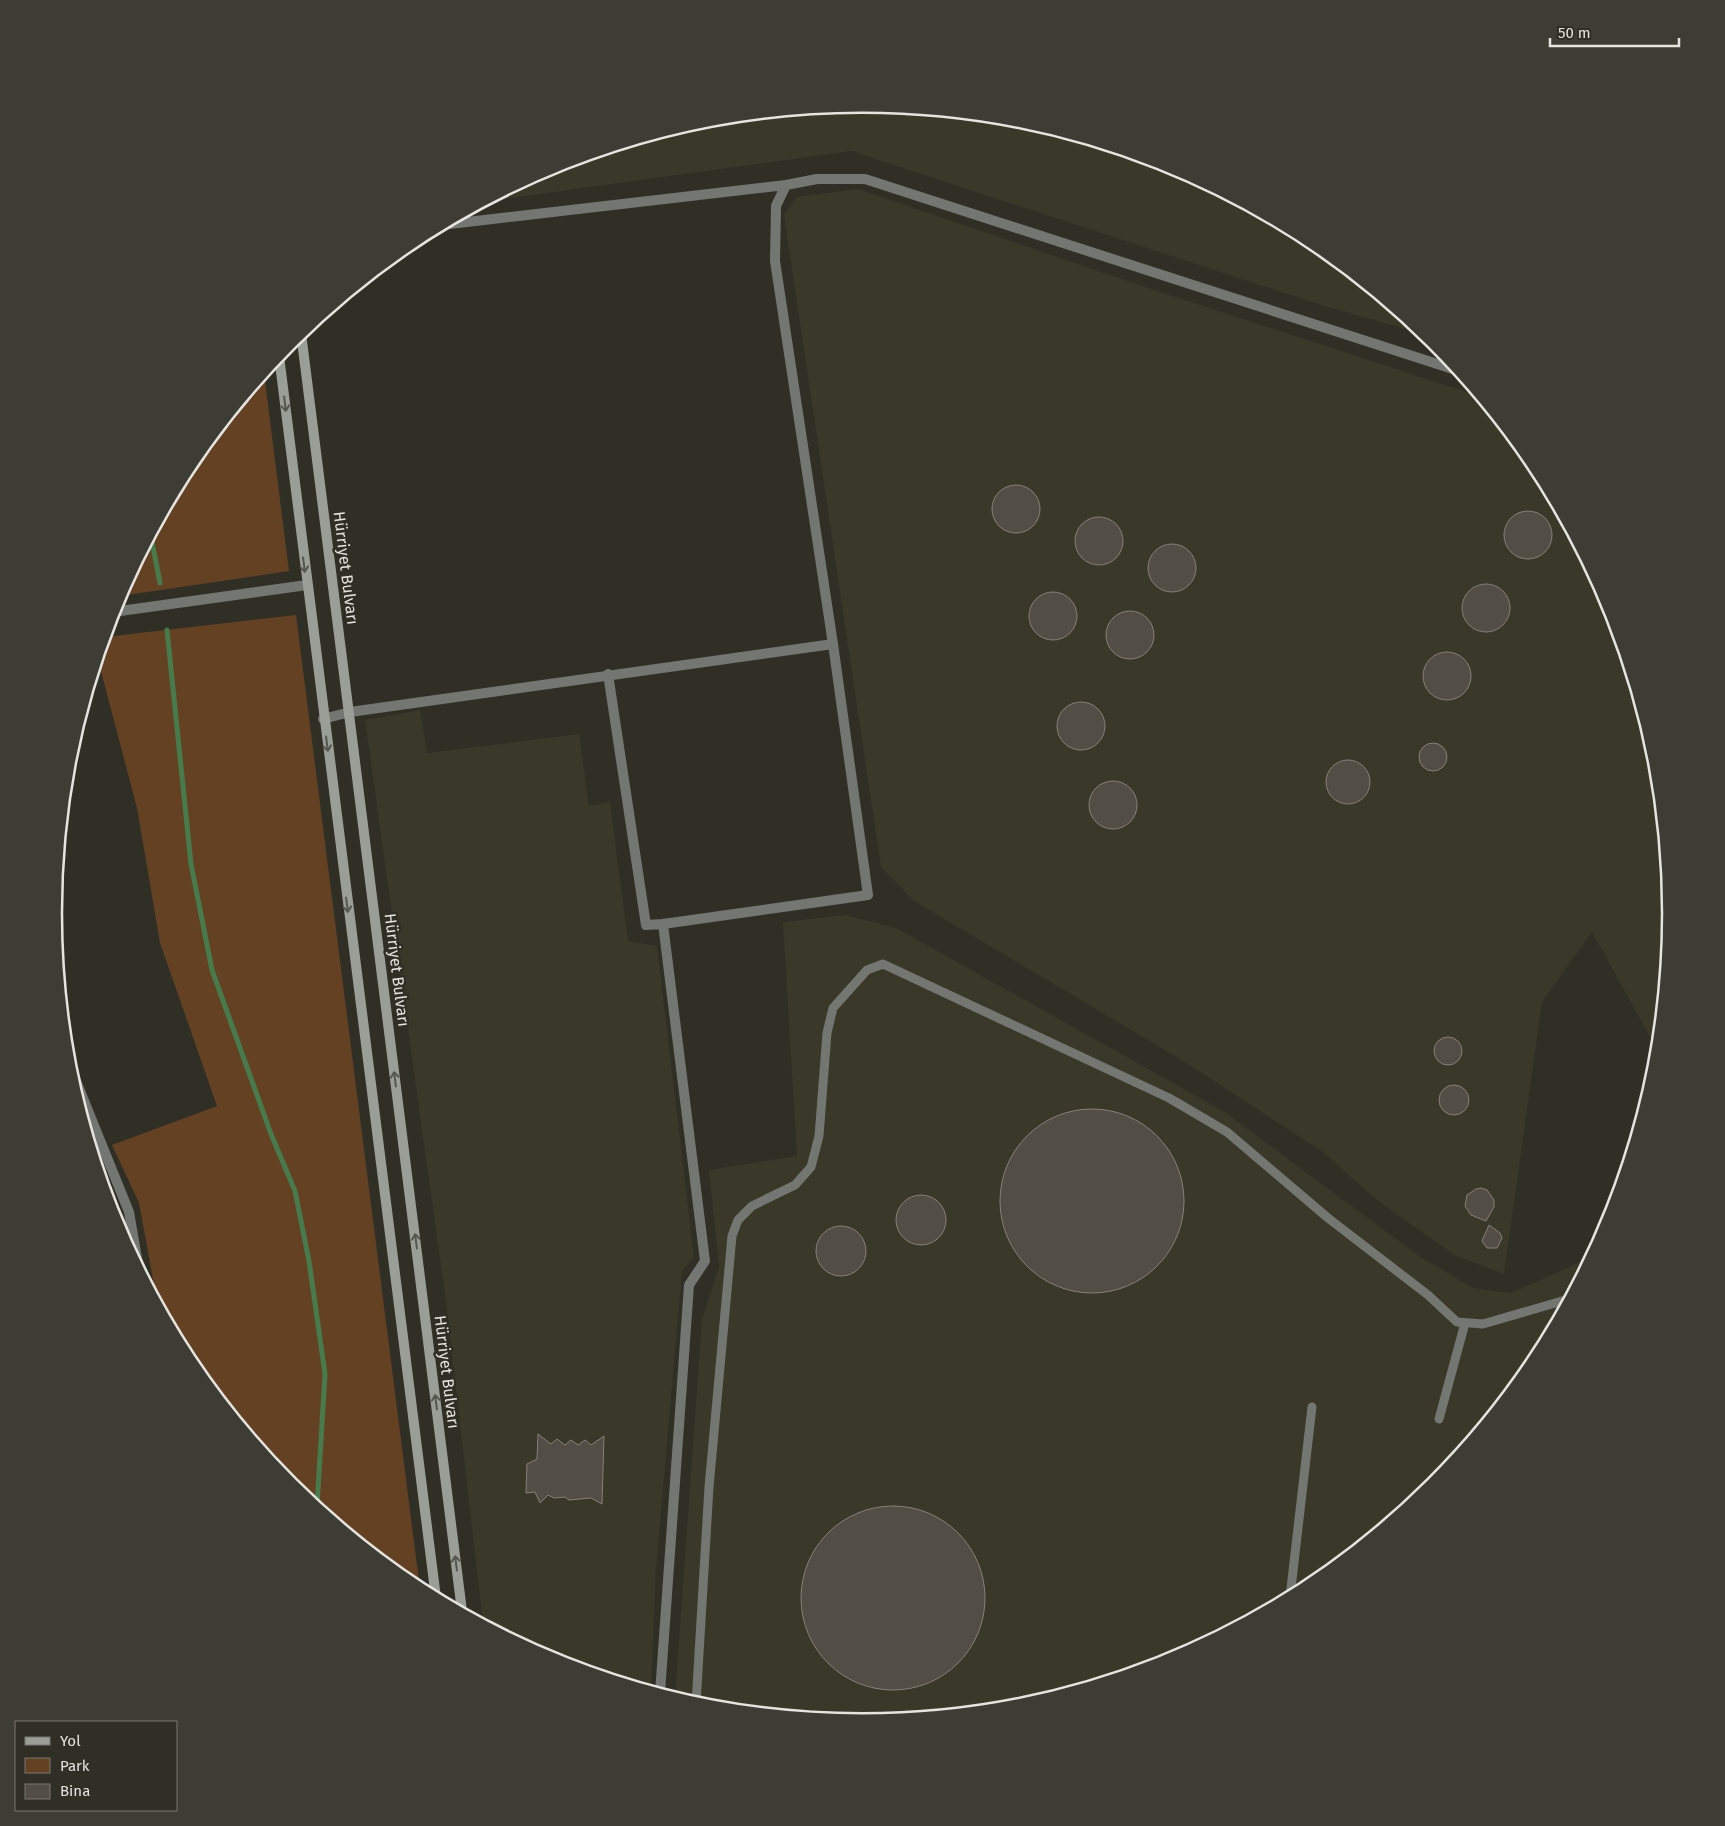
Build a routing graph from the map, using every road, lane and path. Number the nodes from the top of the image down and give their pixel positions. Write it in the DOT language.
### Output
graph roads {
  1 [pos="786,185"];
  2 [pos="458,223"];
  3 [pos="302,342"];
  4 [pos="280,365"];
  5 [pos="1446,367"];
  6 [pos="307,585"];
  7 [pos="122,611"];
  8 [pos="833,644"];
  9 [pos="608,674"];
  10 [pos="350,712"];
  11 [pos="323,719"];
  12 [pos="663,924"];
  13 [pos="87,1109"];
  14 [pos="130,1235"];
  15 [pos="1561,1301"];
  16 [pos="1465,1323"];
  17 [pos="1312,1407"];
  18 [pos="1440,1419"];
  19 [pos="1291,1588"];
  20 [pos="435,1589"];
  21 [pos="461,1605"];
  22 [pos="660,1687"];
  23 [pos="696,1696"];
  1 -- 2 [label="street"];
  1 -- 5 [label="street"];
  1 -- 8 [label="street"];
  3 -- 10 [label="main road, Hürriyet Bulvarı"];
  4 -- 6 [label="main road, one-way"];
  6 -- 7 [label="street"];
  6 -- 11 [label="main road"];
  8 -- 9 [label="street"];
  8 -- 12 [label="street"];
  9 -- 10 [label="street"];
  9 -- 12 [label="street"];
  10 -- 11 [label="street"];
  21 -- 10 [label="main road, Hürriyet Bulvarı, one-way"];
  11 -- 20 [label="main road, one-way"];
  12 -- 22 [label="street"];
  13 -- 14 [label="street"];
  15 -- 16 [label="lane"];
  16 -- 18 [label="lane"];
  16 -- 23 [label="lane"];
  17 -- 19 [label="lane"];
}
